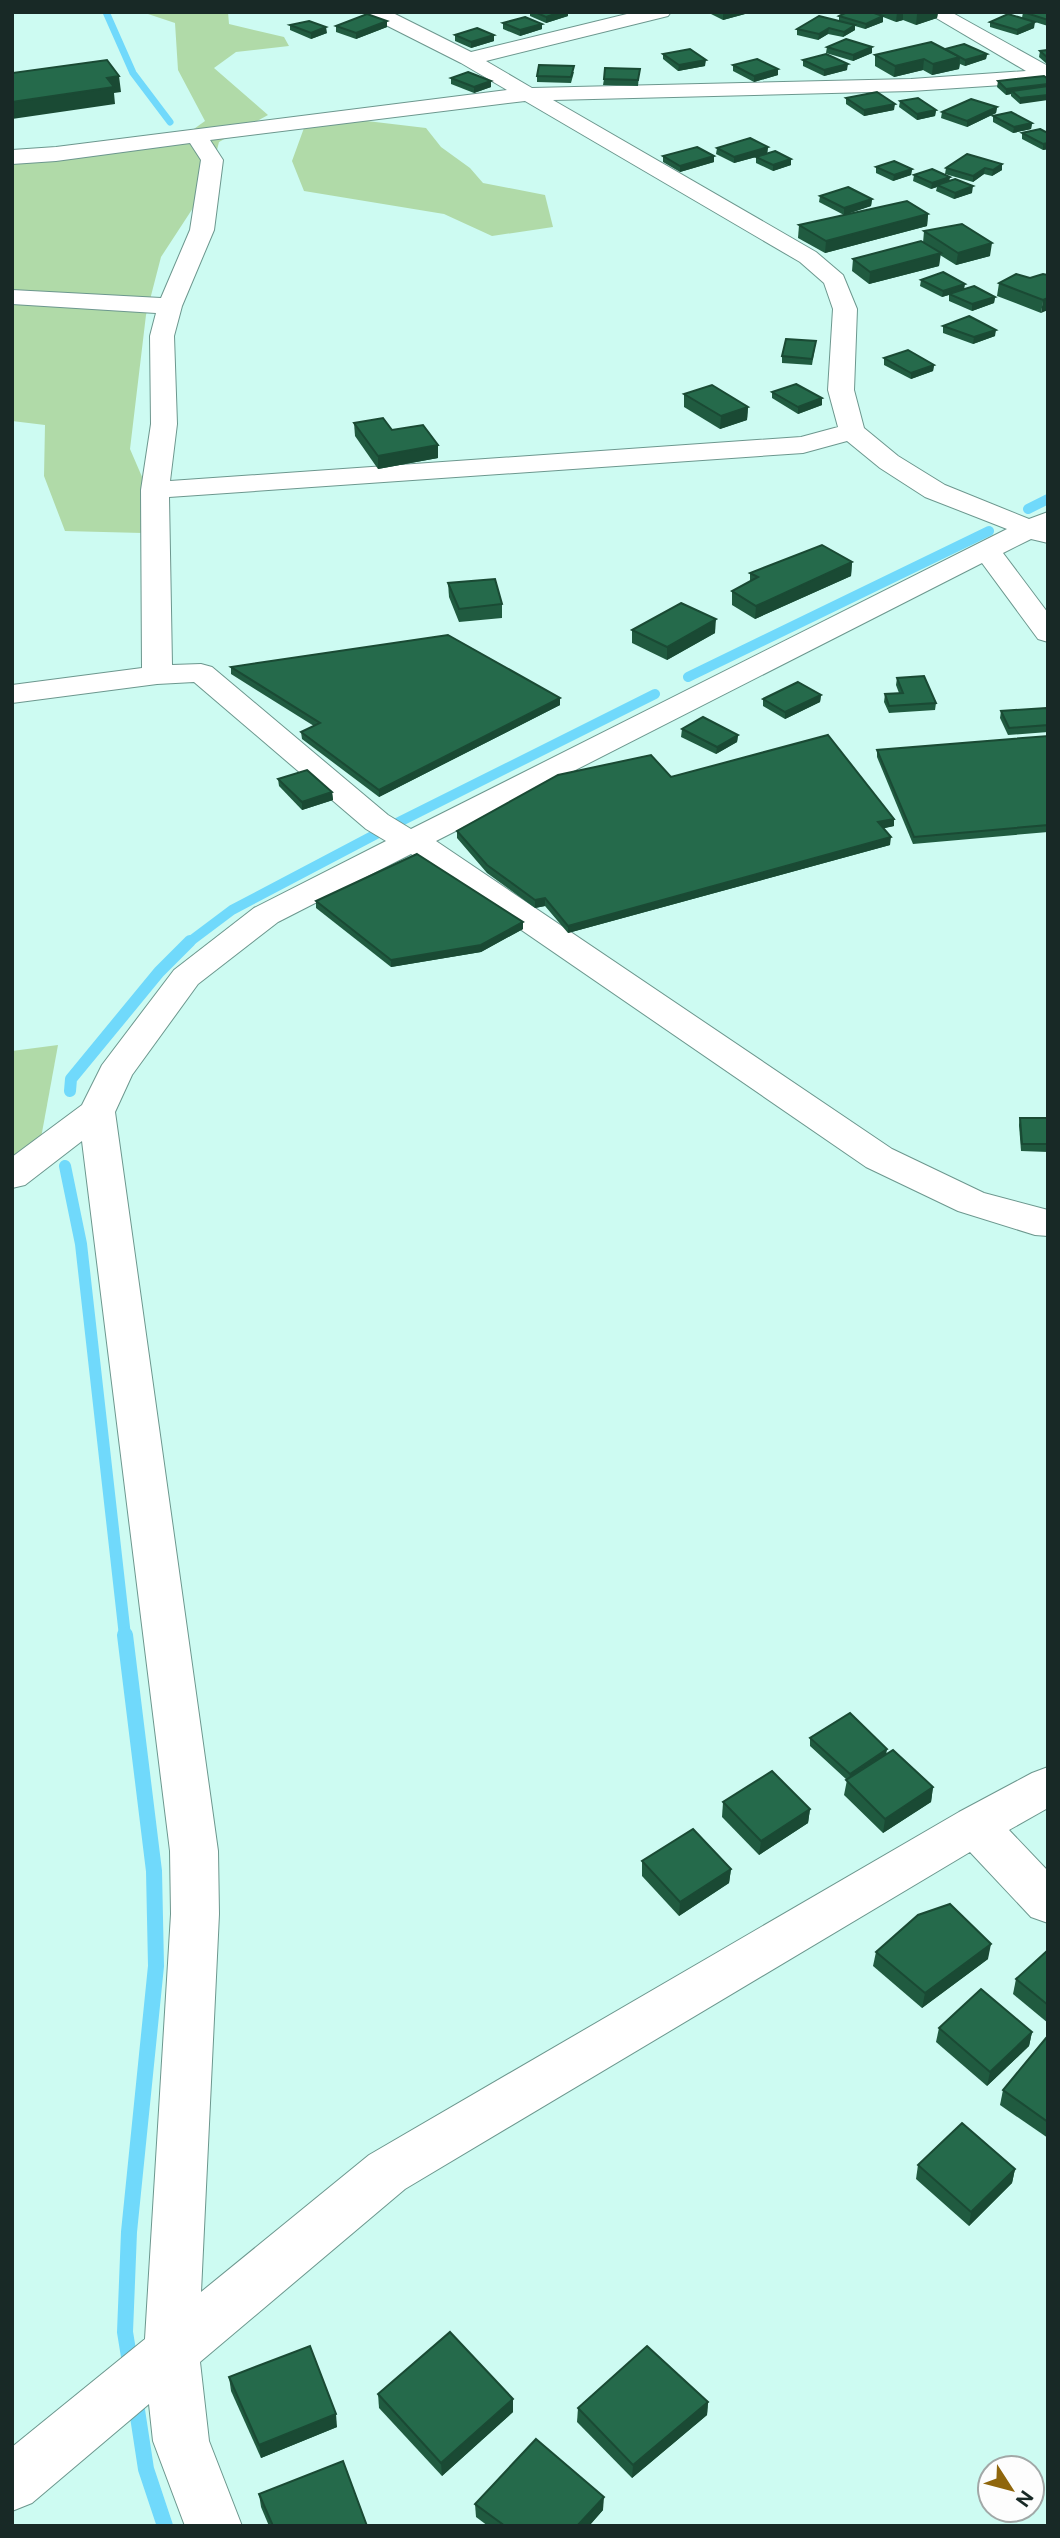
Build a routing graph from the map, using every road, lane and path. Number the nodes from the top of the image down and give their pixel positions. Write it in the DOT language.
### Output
graph roads {
  1 [pos="375,12"];
  2 [pos="661,12"];
  3 [pos="936,12"];
  4 [pos="468,59"];
  5 [pos="1048,76"];
  6 [pos="529,94"];
  7 [pos="197,136"];
  8 [pos="12,157"];
  9 [pos="12,297"];
  10 [pos="170,306"];
  11 [pos="852,431"];
  12 [pos="155,489"];
  13 [pos="1042,529"];
  14 [pos="988,551"];
  15 [pos="1048,633"];
  16 [pos="157,675"];
  17 [pos="12,694"];
  18 [pos="396,832"];
  19 [pos="97,1112"];
  20 [pos="12,1176"];
  21 [pos="1048,1223"];
  22 [pos="1048,1786"];
  23 [pos="975,1826"];
  24 [pos="1048,1903"];
  25 [pos="145,2372"];
  26 [pos="12,2483"];
  27 [pos="214,2526"];
  1 -- 4 [label="street"];
  2 -- 4 [label="street"];
  3 -- 5 [label="street"];
  4 -- 6 [label="street"];
  5 -- 6 [label="street"];
  6 -- 7 [label="street"];
  6 -- 11 [label="street"];
  7 -- 8 [label="street"];
  7 -- 10 [label="street"];
  9 -- 10 [label="street"];
  10 -- 12 [label="street"];
  11 -- 12 [label="street"];
  11 -- 13 [label="street"];
  12 -- 16 [label="street"];
  13 -- 14 [label="street"];
  14 -- 15 [label="street"];
  14 -- 18 [label="street"];
  16 -- 17 [label="street"];
  16 -- 18 [label="street"];
  18 -- 19 [label="street"];
  18 -- 21 [label="street"];
  19 -- 20 [label="street"];
  19 -- 25 [label="street"];
  22 -- 23 [label="street"];
  23 -- 24 [label="street"];
  23 -- 25 [label="street"];
  25 -- 26 [label="street"];
  25 -- 27 [label="street"];
}
